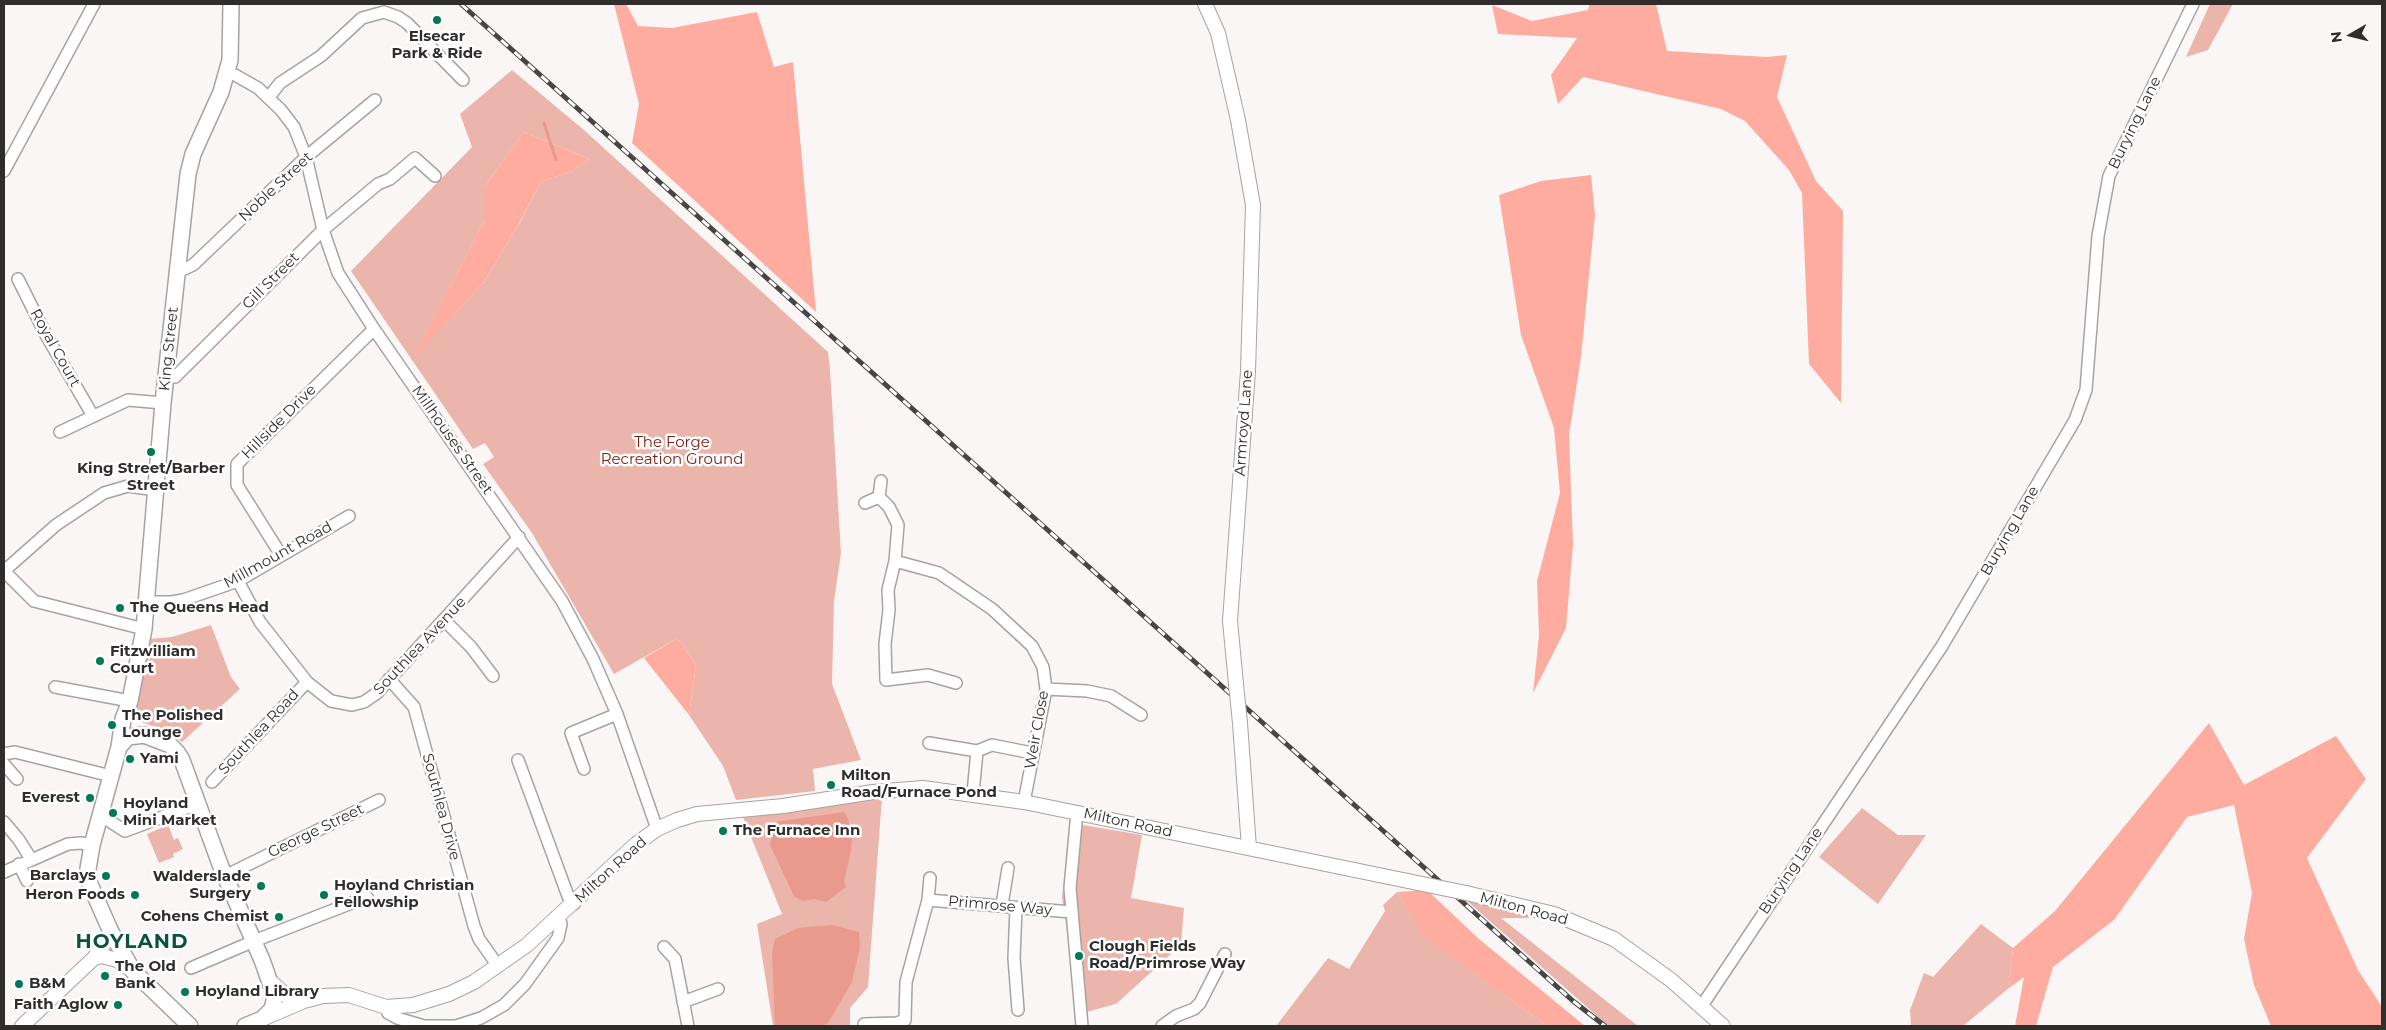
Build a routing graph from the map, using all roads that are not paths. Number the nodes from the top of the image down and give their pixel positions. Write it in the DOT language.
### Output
graph roads {
  1 [pos="94,4"];
  2 [pos="231,4"];
  3 [pos="1205,4"];
  4 [pos="2193,4"];
  5 [pos="226,73"];
  6 [pos="463,80"];
  7 [pos="268,97"];
  8 [pos="376,100"];
  9 [pos="306,157"];
  10 [pos="4,171"];
  11 [pos="435,176"];
  12 [pos="323,230"];
  13 [pos="176,270"];
  14 [pos="18,279"];
  15 [pos="374,329"];
  16 [pos="166,377"];
  17 [pos="163,404"];
  18 [pos="93,416"];
  19 [pos="60,432"];
  20 [pos="881,482"];
  21 [pos="156,490"];
  22 [pos="879,497"];
  23 [pos="865,503"];
  24 [pos="349,516"];
  25 [pos="519,536"];
  26 [pos="281,555"];
  27 [pos="895,561"];
  28 [pos="4,571"];
  29 [pos="238,581"];
  30 [pos="148,602"];
  31 [pos="445,620"];
  32 [pos="144,629"];
  33 [pos="494,676"];
  34 [pos="389,680"];
  35 [pos="307,682"];
  36 [pos="956,684"];
  37 [pos="54,687"];
  38 [pos="1046,689"];
  39 [pos="130,701"];
  40 [pos="617,714"];
  41 [pos="1141,715"];
  42 [pos="144,735"];
  43 [pos="929,743"];
  44 [pos="119,747"];
  45 [pos="977,751"];
  46 [pos="1032,753"];
  47 [pos="4,754"];
  48 [pos="518,760"];
  49 [pos="4,764"];
  50 [pos="584,770"];
  51 [pos="111,776"];
  52 [pos="16,780"];
  53 [pos="212,782"];
  54 [pos="973,793"];
  55 [pos="379,800"];
  56 [pos="1024,802"];
  57 [pos="197,804"];
  58 [pos="1077,812"];
  59 [pos="100,815"];
  60 [pos="4,822"];
  61 [pos="657,829"];
  62 [pos="92,845"];
  63 [pos="1249,848"];
  64 [pos="31,859"];
  65 [pos="19,864"];
  66 [pos="1008,868"];
  67 [pos="4,872"];
  68 [pos="226,876"];
  69 [pos="930,878"];
  70 [pos="27,881"];
  71 [pos="367,897"];
  72 [pos="928,900"];
  73 [pos="574,904"];
  74 [pos="1002,905"];
  75 [pos="1016,908"];
  76 [pos="1071,912"];
  77 [pos="559,917"];
  78 [pos="111,932"];
  79 [pos="254,941"];
  80 [pos="664,947"];
  81 [pos="1225,954"];
  82 [pos="94,958"];
  83 [pos="498,966"];
  84 [pos="192,968"];
  85 [pos="133,971"];
  86 [pos="271,982"];
  87 [pos="718,989"];
  88 [pos="304,1001"];
  89 [pos="683,1002"];
  90 [pos="386,1006"];
  91 [pos="1701,1007"];
  92 [pos="1018,1010"];
  93 [pos="262,1019"];
  94 [pos="864,1024"];
  95 [pos="22,1026"];
  96 [pos="190,1026"];
  97 [pos="245,1026"];
  98 [pos="456,1026"];
  99 [pos="688,1026"];
  100 [pos="1082,1026"];
  101 [pos="1162,1026"];
  102 [pos="1723,1026"];
  1 -- 10 [label="street"];
  2 -- 5 [label="main road, King Street"];
  3 -- 63 [label="street, Armroyd Lane, bridge"];
  4 -- 91 [label="street, Burying Lane"];
  5 -- 7 [label="street, Millhouses Street"];
  5 -- 13 [label="main road, King Street"];
  6 -- 7 [label="street"];
  7 -- 9 [label="street, Millhouses Street"];
  8 -- 9 [label="street, Noble Street"];
  9 -- 12 [label="street, Millhouses Street"];
  9 -- 13 [label="street, Noble Street"];
  11 -- 12 [label="street, Gill Street"];
  12 -- 15 [label="street, Millhouses Street"];
  12 -- 16 [label="street, Gill Street"];
  13 -- 16 [label="main road, King Street"];
  14 -- 18 [label="street, Royal Court"];
  15 -- 25 [label="street, Millhouses Street"];
  15 -- 26 [label="street, Hillside Drive"];
  16 -- 17 [label="main road, King Street"];
  17 -- 18 [label="street"];
  17 -- 21 [label="main road, King Street"];
  18 -- 19 [label="street"];
  20 -- 22 [label="street"];
  21 -- 28 [label="street"];
  21 -- 30 [label="main road, King Street"];
  22 -- 23 [label="street"];
  22 -- 27 [label="street"];
  24 -- 26 [label="street, Millmount Road"];
  25 -- 31 [label="street, Southlea Avenue"];
  25 -- 40 [label="street, Millhouses Street"];
  26 -- 29 [label="street, Millmount Road"];
  27 -- 36 [label="street"];
  27 -- 38 [label="street, Weir Close"];
  28 -- 32 [label="street"];
  29 -- 30 [label="street, Millmount Road"];
  29 -- 35 [label="street, Southlea Avenue"];
  30 -- 32 [label="main road, King Street"];
  31 -- 33 [label="street"];
  31 -- 34 [label="street, Southlea Avenue"];
  32 -- 39 [label="main road, King Street"];
  34 -- 35 [label="street, Southlea Avenue"];
  34 -- 83 [label="street, Southlea Drive"];
  35 -- 53 [label="street, Southlea Road"];
  37 -- 39 [label="street"];
  38 -- 41 [label="street"];
  38 -- 46 [label="street, Weir Close"];
  39 -- 42 [label="main road, King Street"];
  39 -- 44 [label="main road, King Street"];
  40 -- 50 [label="street"];
  40 -- 61 [label="street, Millhouses Street"];
  42 -- 44 [label="main road"];
  42 -- 57 [label="main road"];
  43 -- 45 [label="street"];
  44 -- 51 [label="main road, King Street"];
  45 -- 46 [label="street"];
  45 -- 54 [label="street"];
  46 -- 56 [label="street, Weir Close"];
  47 -- 51 [label="street"];
  48 -- 73 [label="street"];
  49 -- 52 [label="street"];
  51 -- 59 [label="main road, King Street"];
  54 -- 56 [label="street, Milton Road"];
  54 -- 61 [label="street, Milton Road"];
  55 -- 68 [label="street, George Street"];
  56 -- 58 [label="street, Milton Road"];
  57 -- 59 [label="street"];
  57 -- 68 [label="main road"];
  58 -- 63 [label="street, Milton Road"];
  58 -- 76 [label="street"];
  59 -- 62 [label="main road, King Street"];
  60 -- 64 [label="street"];
  61 -- 73 [label="street, Milton Road"];
  62 -- 64 [label="street"];
  62 -- 78 [label="main road, King Street"];
  63 -- 91 [label="street, Milton Road, bridge"];
  64 -- 65 [label="street"];
  65 -- 67 [label="street"];
  65 -- 70 [label="street"];
  66 -- 74 [label="street"];
  68 -- 79 [label="main road"];
  69 -- 72 [label="street, Primrose Way"];
  71 -- 79 [label="street"];
  72 -- 74 [label="street, Primrose Way"];
  72 -- 94 [label="street, Primrose Way"];
  73 -- 77 [label="street, Milton Road"];
  74 -- 75 [label="street, Primrose Way"];
  75 -- 76 [label="street, Primrose Way"];
  75 -- 92 [label="street"];
  76 -- 100 [label="street"];
  77 -- 83 [label="street, Milton Road"];
  77 -- 98 [label="street, Milton Road"];
  78 -- 82 [label="street"];
  78 -- 85 [label="main road, King Street"];
  79 -- 84 [label="street"];
  79 -- 86 [label="main road"];
  80 -- 89 [label="street"];
  81 -- 101 [label="street"];
  82 -- 85 [label="street"];
  82 -- 95 [label="street"];
  83 -- 90 [label="street, Milton Road"];
  85 -- 96 [label="main road, King Street"];
  86 -- 88 [label="street"];
  86 -- 93 [label="main road"];
  87 -- 89 [label="street"];
  88 -- 90 [label="street, Milton Road"];
  88 -- 93 [label="street, Milton Road"];
  89 -- 99 [label="street"];
  90 -- 98 [label="street, Milton Road"];
  91 -- 102 [label="street, Milton Road"];
  93 -- 97 [label="main road, Milton Road"];
}
